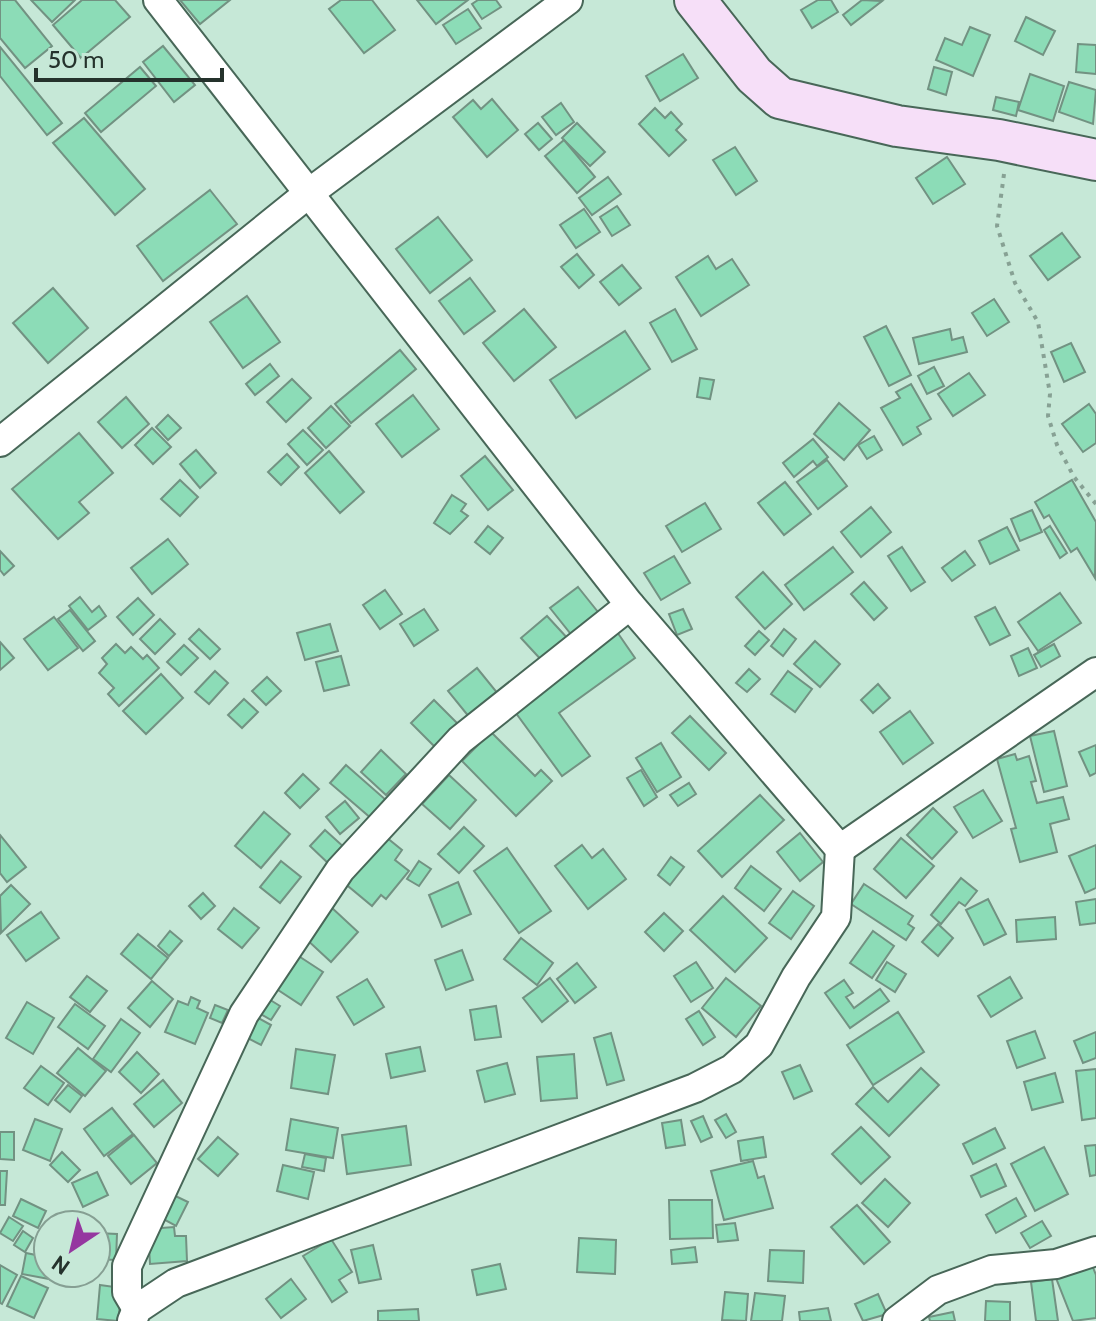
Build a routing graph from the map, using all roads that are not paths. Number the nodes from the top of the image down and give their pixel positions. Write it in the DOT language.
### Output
graph roads {
  1 [pos="158,0"];
  2 [pos="568,0"];
  3 [pos="695,0"];
  4 [pos="1096,160"];
  5 [pos="309,193"];
  6 [pos="0,442"];
  7 [pos="630,605"];
  8 [pos="1096,672"];
  9 [pos="840,849"];
  10 [pos="1096,1251"];
  11 [pos="135,1315"];
  12 [pos="897,1321"];
  1 -- 5 [label="street"];
  2 -- 5 [label="street"];
  3 -- 4 [label="street"];
  5 -- 6 [label="street"];
  5 -- 7 [label="street"];
  7 -- 9 [label="street"];
  7 -- 11 [label="street"];
  8 -- 9 [label="street"];
  9 -- 11 [label="street"];
  10 -- 12 [label="street"];
}
